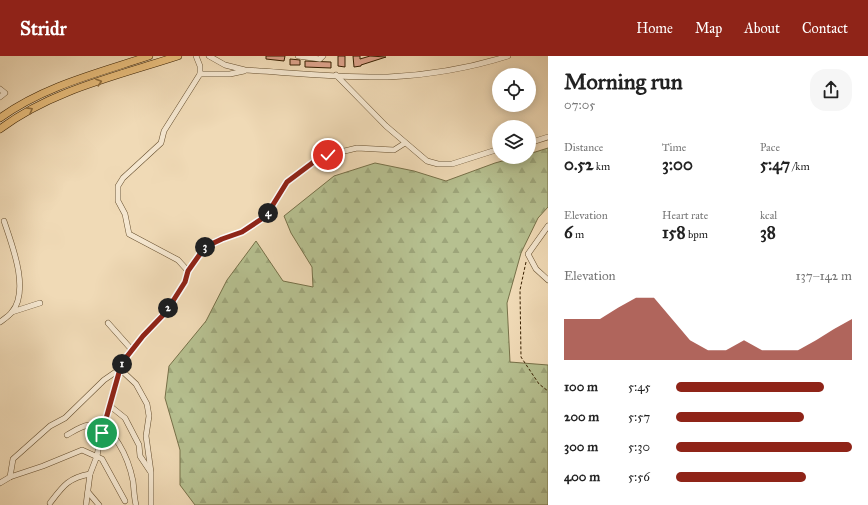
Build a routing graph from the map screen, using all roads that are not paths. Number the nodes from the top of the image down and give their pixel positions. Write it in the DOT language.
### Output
graph roads {
  1 [pos="149,56"];
  2 [pos="178,56"];
  3 [pos="196,56"];
  4 [pos="209,56"];
  5 [pos="298,56"];
  6 [pos="323,56"];
  7 [pos="508,56"];
  8 [pos="245,70"];
  9 [pos="200,74"];
  10 [pos="336,75"];
  11 [pos="0,89"];
  12 [pos="0,97"];
  13 [pos="0,118"];
  14 [pos="0,129"];
  15 [pos="548,137"];
  16 [pos="536,141"];
  17 [pos="405,143"];
  18 [pos="492,151"];
  19 [pos="4,221"];
  20 [pos="548,226"];
  21 [pos="188,271"];
  22 [pos="548,280"];
  23 [pos="40,303"];
  24 [pos="12,312"];
  25 [pos="0,322"];
  26 [pos="108,323"];
  27 [pos="132,350"];
  28 [pos="120,369"];
  29 [pos="110,406"];
  30 [pos="102,428"];
  31 [pos="67,435"];
  32 [pos="97,456"];
  33 [pos="151,472"];
  34 [pos="90,474"];
  35 [pos="10,477"];
  36 [pos="0,483"];
  37 [pos="88,492"];
  38 [pos="125,501"];
  39 [pos="50,503"];
  40 [pos="86,505"];
  41 [pos="100,505"];
  42 [pos="136,505"];
  43 [pos="151,505"];
  1 -- 13 [label="highway"];
  14 -- 2 [label="highway, one-way"];
  3 -- 9 [label="street"];
  4 -- 8 [label="street"];
  5 -- 6 [label="street"];
  7 -- 10 [label="street"];
  8 -- 9 [label="street"];
  8 -- 10 [label="street"];
  9 -- 21 [label="street"];
  10 -- 17 [label="street"];
  11 -- 12 [label="street"];
  15 -- 16 [label="street"];
  17 -- 18 [label="street"];
  17 -- 21 [label="street"];
  19 -- 24 [label="street"];
  20 -- 22 [label="street"];
  21 -- 27 [label="street"];
  23 -- 24 [label="street"];
  24 -- 25 [label="street"];
  26 -- 27 [label="street"];
  27 -- 28 [label="street"];
  28 -- 29 [label="street"];
  28 -- 33 [label="street"];
  28 -- 35 [label="street"];
  29 -- 30 [label="street"];
  29 -- 33 [label="street"];
  30 -- 31 [label="street"];
  30 -- 32 [label="street"];
  30 -- 42 [label="street"];
  32 -- 34 [label="street"];
  32 -- 35 [label="street"];
  32 -- 38 [label="street"];
  33 -- 43 [label="street"];
  34 -- 37 [label="street"];
  34 -- 39 [label="street"];
  35 -- 36 [label="street"];
  37 -- 40 [label="street"];
  37 -- 41 [label="street"];
}
